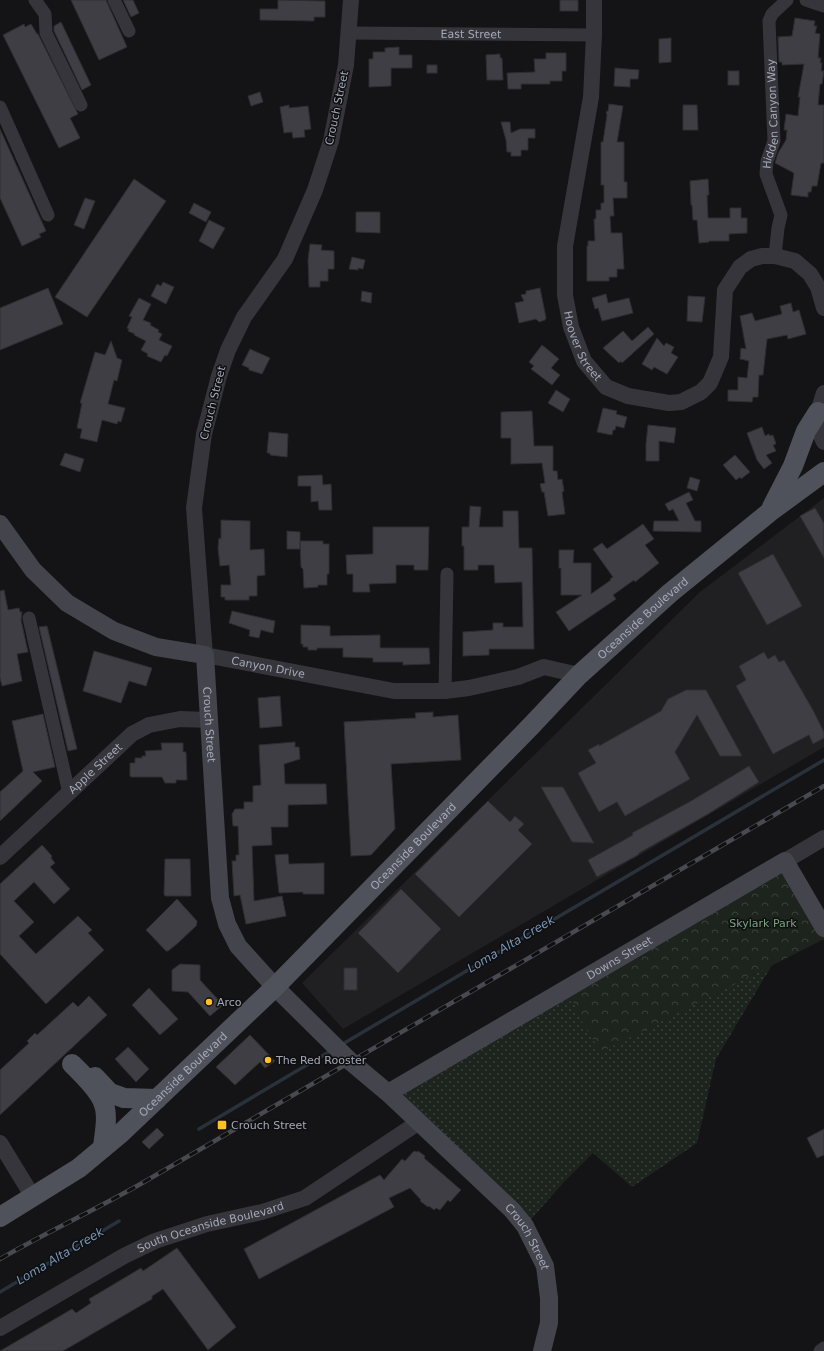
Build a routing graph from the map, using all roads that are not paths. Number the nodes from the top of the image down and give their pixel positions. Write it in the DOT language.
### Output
graph roads {
  1 [pos="35,0"];
  2 [pos="114,0"];
  3 [pos="351,0"];
  4 [pos="594,0"];
  5 [pos="787,0"];
  6 [pos="806,0"];
  7 [pos="824,6"];
  8 [pos="128,32"];
  9 [pos="348,33"];
  10 [pos="594,35"];
  11 [pos="81,105"];
  12 [pos="0,107"];
  13 [pos="48,215"];
  14 [pos="775,256"];
  15 [pos="824,308"];
  16 [pos="824,393"];
  17 [pos="818,412"];
  18 [pos="824,442"];
  19 [pos="824,472"];
  20 [pos="770,511"];
  21 [pos="0,524"];
  22 [pos="447,574"];
  23 [pos="29,618"];
  24 [pos="205,655"];
  25 [pos="579,675"];
  26 [pos="445,691"];
  27 [pos="209,720"];
  28 [pos="69,793"];
  29 [pos="824,838"];
  30 [pos="0,857"];
  31 [pos="784,861"];
  32 [pos="824,928"];
  33 [pos="276,987"];
  34 [pos="388,1093"];
  35 [pos="157,1099"];
  36 [pos="419,1122"];
  37 [pos="0,1143"];
  38 [pos="103,1148"];
  39 [pos="33,1197"];
  40 [pos="0,1217"];
  41 [pos="0,1328"];
  42 [pos="824,1348"];
  43 [pos="542,1351"];
  44 [pos="820,1351"];
  1 -- 11 [label="street"];
  2 -- 8 [label="street"];
  3 -- 9 [label="street, Crouch Street"];
  4 -- 10 [label="street, Hoover Street"];
  5 -- 14 [label="street, Hidden Canyon Way"];
  6 -- 7 [label="street"];
  9 -- 10 [label="street, East Street"];
  9 -- 24 [label="street, Crouch Street"];
  10 -- 14 [label="street, Hoover Street"];
  12 -- 13 [label="street"];
  14 -- 15 [label="street, Hoover Street"];
  16 -- 17 [label="street"];
  17 -- 18 [label="street"];
  17 -- 20 [label="main road"];
  19 -- 20 [label="main road, Oceanside Boulevard"];
  20 -- 25 [label="main road, Oceanside Boulevard"];
  21 -- 24 [label="main road, Canyon Drive"];
  22 -- 26 [label="street"];
  23 -- 28 [label="street"];
  24 -- 26 [label="street, Canyon Drive"];
  24 -- 27 [label="main road, Crouch Street"];
  25 -- 26 [label="street, Canyon Drive"];
  25 -- 33 [label="main road, Oceanside Boulevard"];
  27 -- 28 [label="street, Apple Street"];
  27 -- 33 [label="main road, Crouch Street"];
  28 -- 30 [label="street, Apple Street"];
  29 -- 31 [label="street"];
  31 -- 32 [label="main road"];
  31 -- 34 [label="main road, Downs Street"];
  33 -- 34 [label="main road, Crouch Street"];
  33 -- 35 [label="main road, Oceanside Boulevard"];
  34 -- 36 [label="main road, Crouch Street"];
  35 -- 38 [label="main road, Oceanside Boulevard"];
  35 -- 38 [label="main road"];
  36 -- 41 [label="street, South Oceanside Boulevard"];
  36 -- 43 [label="main road, Crouch Street"];
  37 -- 39 [label="street"];
  38 -- 39 [label="main road, Oceanside Boulevard"];
  39 -- 40 [label="main road, Oceanside Boulevard"];
  42 -- 44 [label="street"];
}
